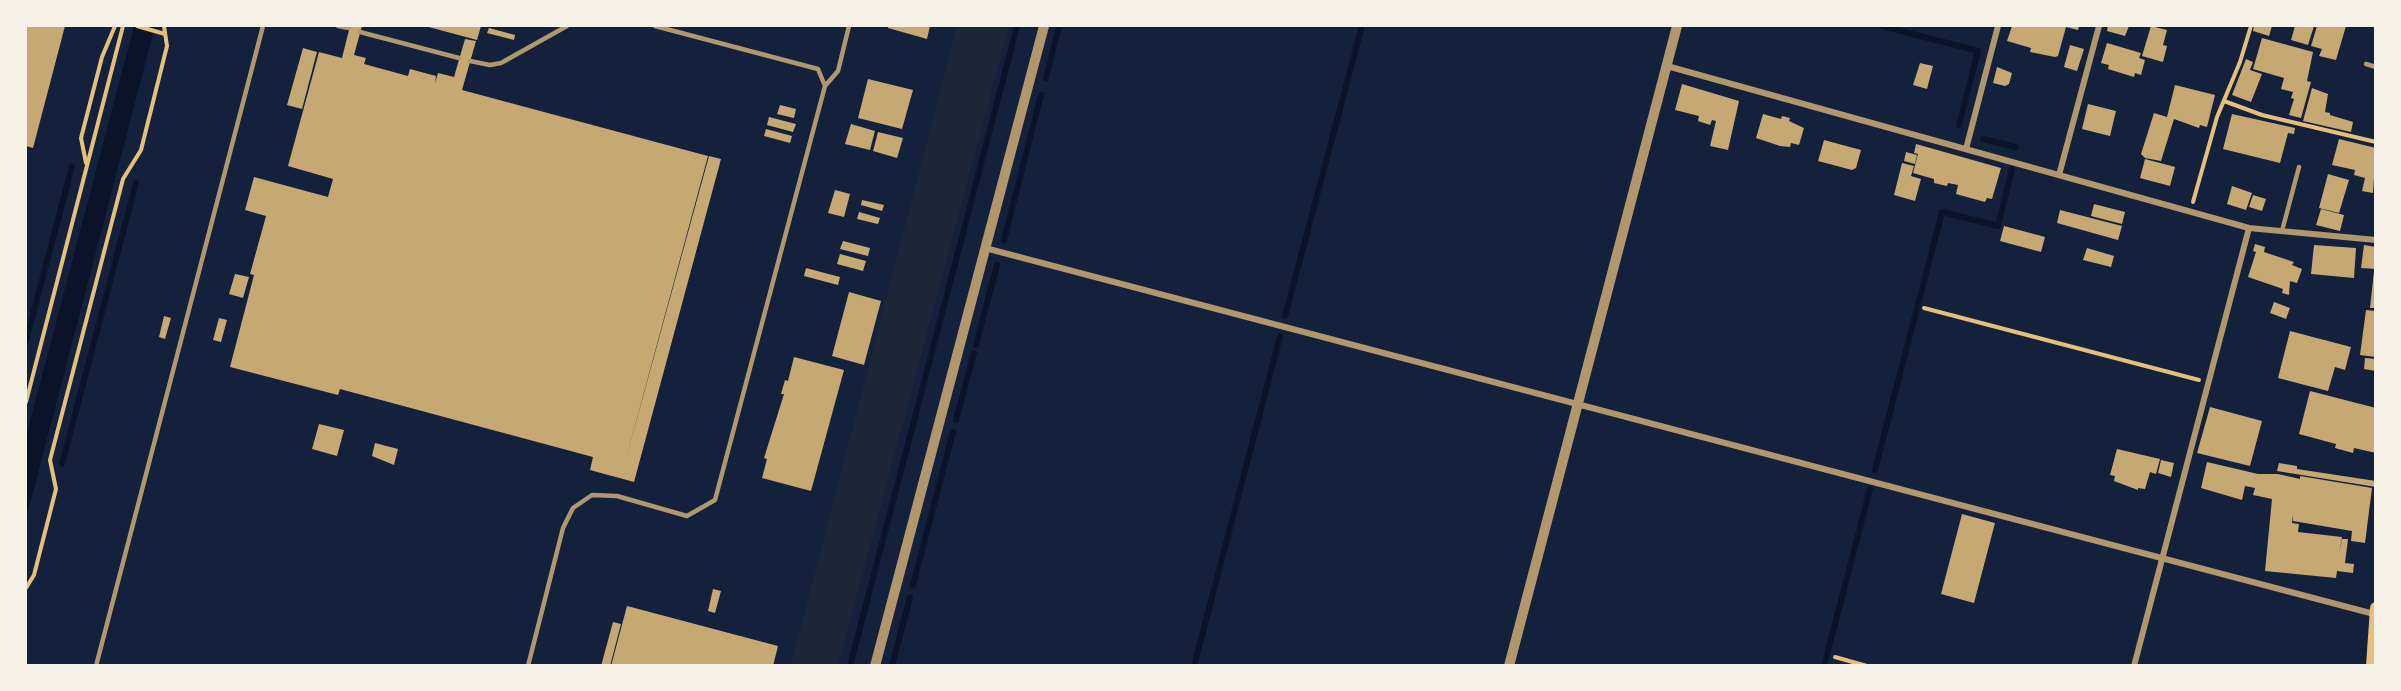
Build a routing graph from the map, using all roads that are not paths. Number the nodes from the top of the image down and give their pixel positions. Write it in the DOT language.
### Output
graph roads {
  1 [pos="263,26"];
  2 [pos="338,26"];
  3 [pos="567,26"];
  4 [pos="655,26"];
  5 [pos="849,26"];
  6 [pos="1044,26"];
  7 [pos="1677,26"];
  8 [pos="1998,26"];
  9 [pos="2099,26"];
  10 [pos="349,28"];
  11 [pos="360,32"];
  12 [pos="459,58"];
  13 [pos="470,61"];
  14 [pos="2366,64"];
  15 [pos="1667,66"];
  16 [pos="2376,67"];
  17 [pos="825,86"];
  18 [pos="1966,149"];
  19 [pos="2299,167"];
  20 [pos="2059,175"];
  21 [pos="2249,228"];
  22 [pos="2282,231"];
  23 [pos="2376,240"];
  24 [pos="985,248"];
  25 [pos="1578,404"];
  26 [pos="2162,558"];
  27 [pos="2375,611"];
  28 [pos="96,666"];
  29 [pos="528,666"];
  30 [pos="875,666"];
  31 [pos="1509,666"];
  32 [pos="2134,666"];
  33 [pos="2372,666"];
  1 -- 28 [label="lane"];
  2 -- 10 [label="lane"];
  3 -- 13 [label="lane"];
  4 -- 17 [label="lane"];
  5 -- 17 [label="lane"];
  6 -- 24 [label="street"];
  7 -- 15 [label="street"];
  8 -- 18 [label="street"];
  9 -- 20 [label="street"];
  11 -- 12 [label="lane"];
  14 -- 16 [label="lane"];
  15 -- 18 [label="street"];
  15 -- 25 [label="street"];
  17 -- 29 [label="lane"];
  18 -- 20 [label="street"];
  19 -- 22 [label="lane"];
  20 -- 21 [label="street"];
  21 -- 22 [label="street"];
  21 -- 26 [label="street"];
  22 -- 23 [label="street"];
  24 -- 25 [label="street"];
  24 -- 30 [label="street"];
  25 -- 26 [label="street"];
  25 -- 31 [label="street"];
  26 -- 27 [label="street"];
  26 -- 32 [label="street"];
  27 -- 33 [label="main road"];
}
